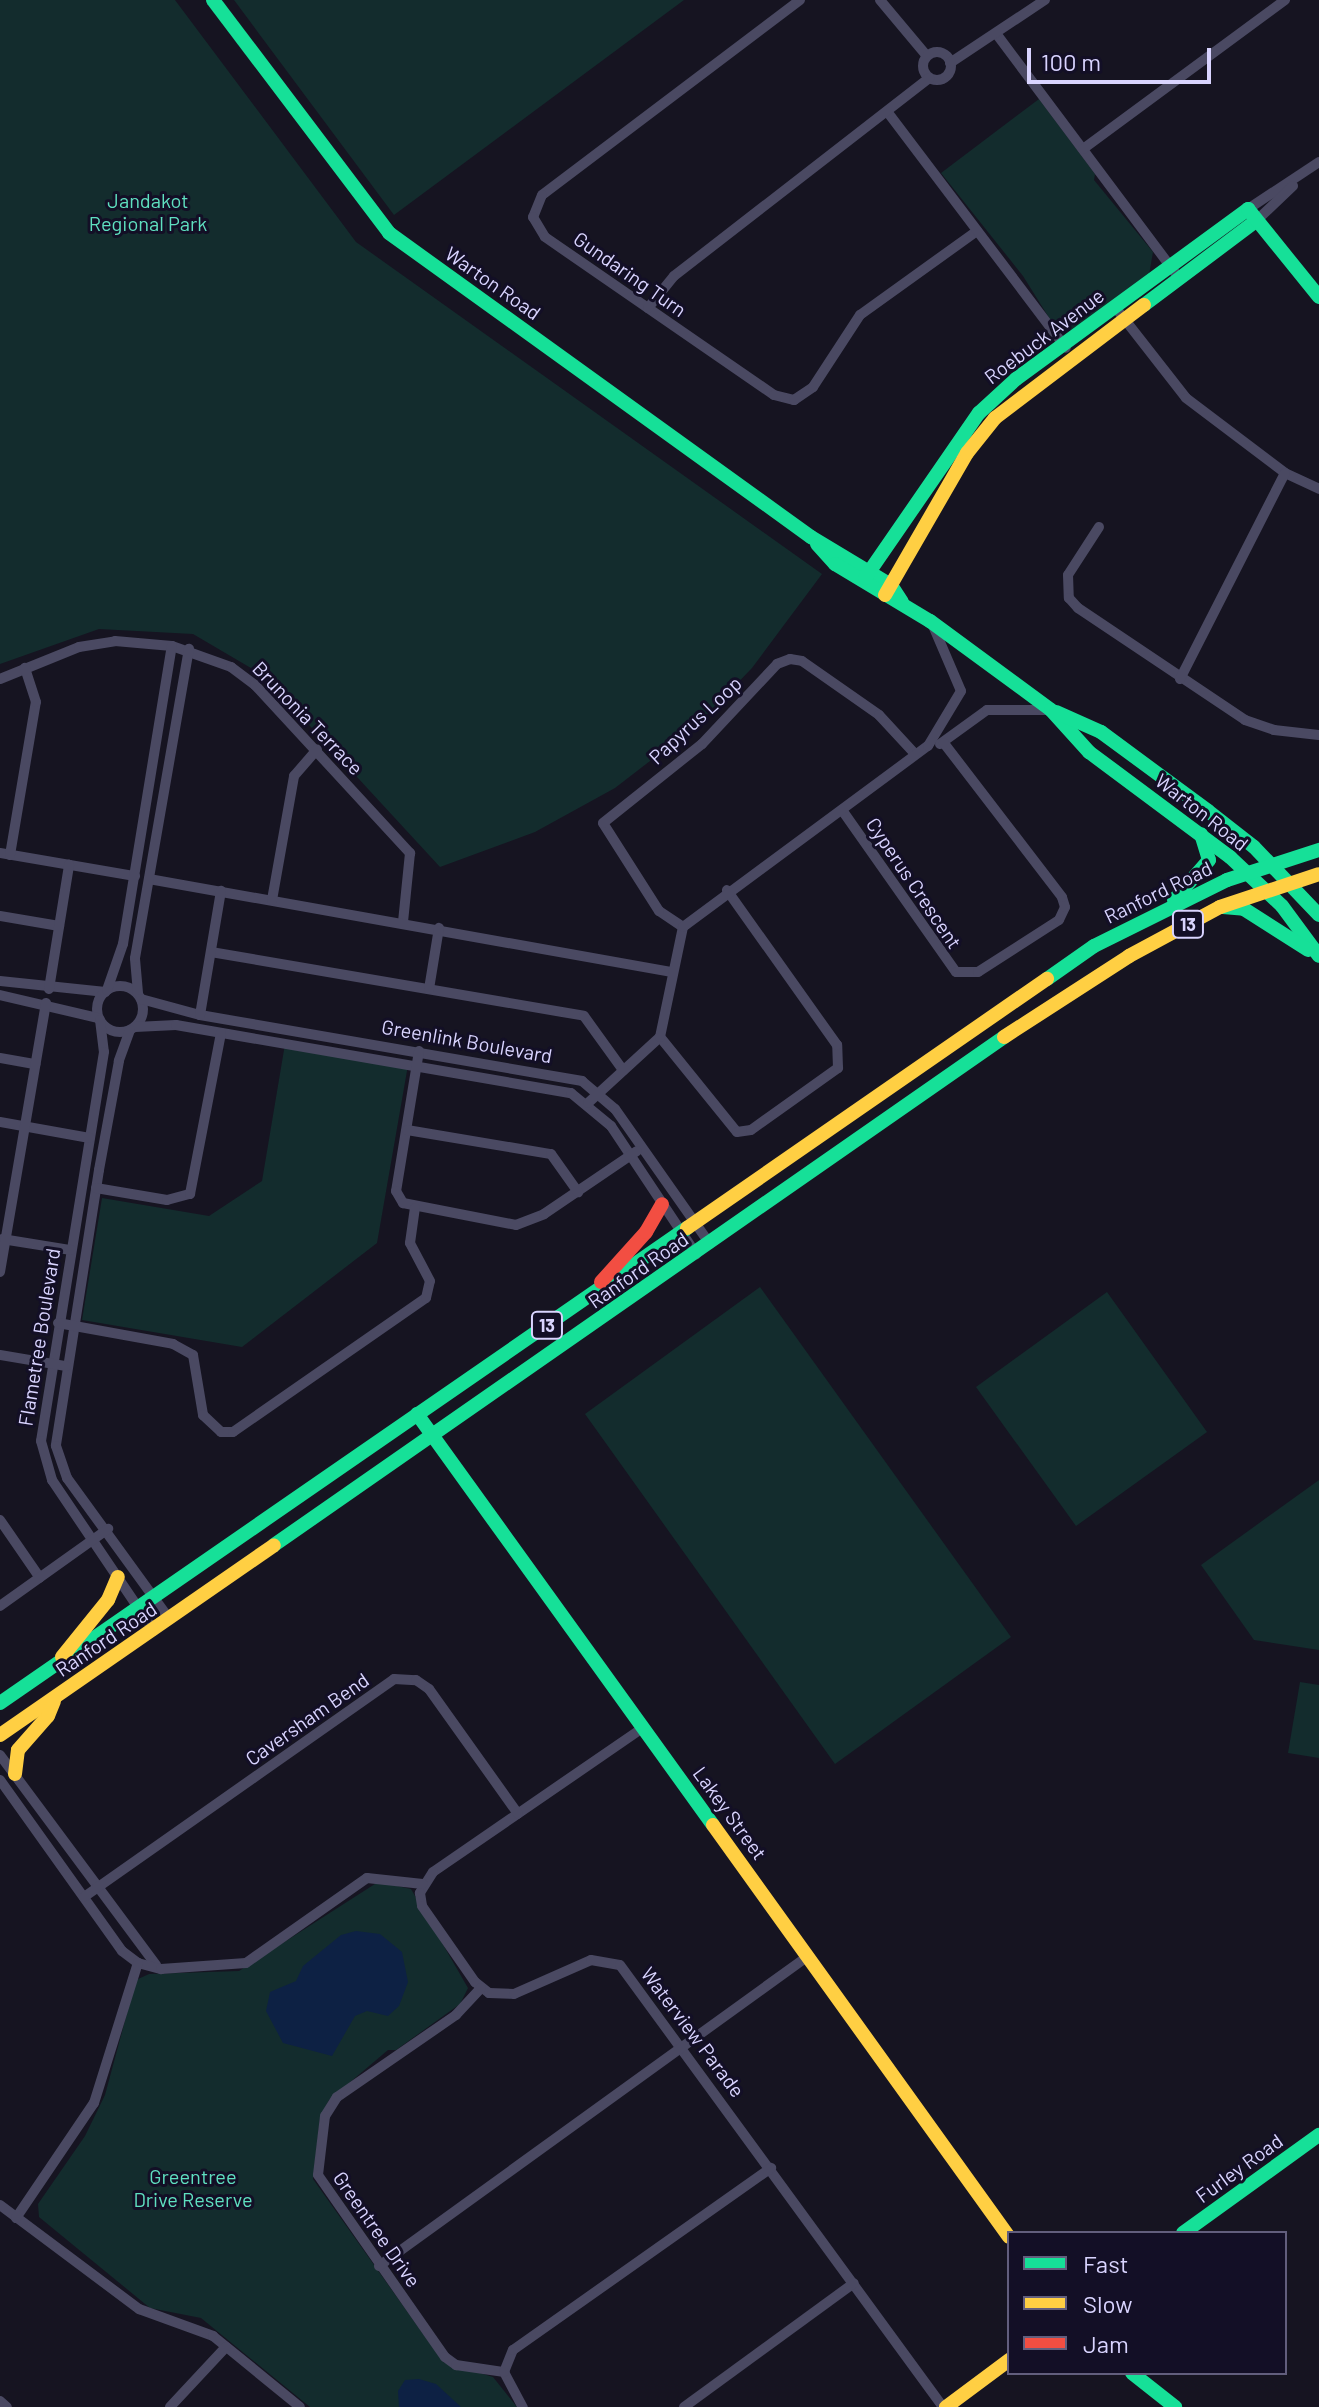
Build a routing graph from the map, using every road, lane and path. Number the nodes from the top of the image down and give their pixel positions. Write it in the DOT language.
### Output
graph roads {
  1 [pos="213,0"];
  2 [pos="800,0"];
  3 [pos="880,0"];
  4 [pos="1045,0"];
  5 [pos="1285,0"];
  6 [pos="998,36"];
  7 [pos="927,56"];
  8 [pos="950,63"];
  9 [pos="929,78"];
  10 [pos="889,114"];
  11 [pos="1083,149"];
  12 [pos="1319,162"];
  13 [pos="1252,215"];
  14 [pos="977,231"];
  15 [pos="1174,272"];
  16 [pos="1319,297"];
  17 [pos="648,308"];
  18 [pos="1120,313"];
  19 [pos="1063,345"];
  20 [pos="1073,357"];
  21 [pos="977,428"];
  22 [pos="1285,473"];
  23 [pos="1319,489"];
  24 [pos="921,513"];
  25 [pos="1099,527"];
  26 [pos="866,576"];
  27 [pos="888,590"];
  28 [pos="930,621"];
  29 [pos="172,646"];
  30 [pos="189,649"];
  31 [pos="25,668"];
  32 [pos="0,679"];
  33 [pos="1180,679"];
  34 [pos="1051,710"];
  35 [pos="1319,735"];
  36 [pos="944,743"];
  37 [pos="928,746"];
  38 [pos="317,750"];
  39 [pos="915,754"];
  40 [pos="842,810"];
  41 [pos="1200,833"];
  42 [pos="1319,850"];
  43 [pos="5,854"];
  44 [pos="69,865"];
  45 [pos="1272,865"];
  46 [pos="1247,873"];
  47 [pos="1319,874"];
  48 [pos="135,876"];
  49 [pos="149,879"];
  50 [pos="1289,882"];
  51 [pos="727,890"];
  52 [pos="221,891"];
  53 [pos="1266,891"];
  54 [pos="272,900"];
  55 [pos="1171,905"];
  56 [pos="1220,907"];
  57 [pos="1319,915"];
  58 [pos="0,916"];
  59 [pos="403,922"];
  60 [pos="59,926"];
  61 [pos="683,927"];
  62 [pos="439,928"];
  63 [pos="211,952"];
  64 [pos="1319,957"];
  65 [pos="671,972"];
  66 [pos="0,981"];
  67 [pos="49,989"];
  68 [pos="429,989"];
  69 [pos="106,991"];
  70 [pos="0,995"];
  71 [pos="139,996"];
  72 [pos="46,1003"];
  73 [pos="1037,1014"];
  74 [pos="200,1015"];
  75 [pos="99,1019"];
  76 [pos="133,1029"];
  77 [pos="221,1033"];
  78 [pos="660,1037"];
  79 [pos="950,1045"];
  80 [pos="419,1051"];
  81 [pos="0,1058"];
  82 [pos="35,1064"];
  83 [pos="417,1066"];
  84 [pos="623,1070"];
  85 [pos="598,1092"];
  86 [pos="588,1103"];
  87 [pos="0,1122"];
  88 [pos="24,1126"];
  89 [pos="407,1130"];
  90 [pos="90,1138"];
  91 [pos="642,1148"];
  92 [pos="631,1155"];
  93 [pos="96,1188"];
  94 [pos="578,1192"];
  95 [pos="662,1204"];
  96 [pos="415,1208"];
  97 [pos="695,1223"];
  98 [pos="681,1232"];
  99 [pos="3,1239"];
  100 [pos="710,1244"];
  101 [pos="71,1250"];
  102 [pos="696,1254"];
  103 [pos="0,1272"];
  104 [pos="593,1293"];
  105 [pos="58,1323"];
  106 [pos="73,1326"];
  107 [pos="0,1355"];
  108 [pos="51,1363"];
  109 [pos="66,1366"];
  110 [pos="417,1414"];
  111 [pos="433,1438"];
  112 [pos="0,1520"];
  113 [pos="108,1529"];
  114 [pos="93,1539"];
  115 [pos="118,1577"];
  116 [pos="40,1578"];
  117 [pos="155,1598"];
  118 [pos="0,1606"];
  119 [pos="140,1609"];
  120 [pos="170,1620"];
  121 [pos="154,1631"];
  122 [pos="56,1665"];
  123 [pos="54,1699"];
  124 [pos="0,1703"];
  125 [pos="644,1727"];
  126 [pos="0,1735"];
  127 [pos="0,1755"];
  128 [pos="15,1774"];
  129 [pos="0,1780"];
  130 [pos="518,1814"];
  131 [pos="423,1884"];
  132 [pos="96,1888"];
  133 [pos="84,1897"];
  134 [pos="808,1956"];
  135 [pos="138,1963"];
  136 [pos="161,1969"];
  137 [pos="481,1988"];
  138 [pos="682,2048"];
  139 [pos="1319,2135"];
  140 [pos="771,2168"];
  141 [pos="0,2205"];
  142 [pos="16,2218"];
  143 [pos="1186,2231"];
  144 [pos="1007,2234"];
  145 [pos="379,2266"];
  146 [pos="854,2283"];
  147 [pos="226,2347"];
  148 [pos="1007,2361"];
  149 [pos="504,2372"];
  150 [pos="1135,2375"];
  151 [pos="0,2401"];
  152 [pos="7,2407"];
  153 [pos="170,2407"];
  154 [pos="300,2407"];
  155 [pos="523,2407"];
  156 [pos="684,2407"];
  157 [pos="944,2407"];
  158 [pos="1175,2407"];
  1 -- 26 [label="main road, Warton Road"];
  2 -- 17 [label="street, Gundaring Turn"];
  3 -- 7 [label="street"];
  4 -- 6 [label="street"];
  5 -- 11 [label="street"];
  6 -- 8 [label="street"];
  6 -- 11 [label="street"];
  7 -- 8 [label="street"];
  7 -- 9 [label="street"];
  8 -- 9 [label="street"];
  9 -- 10 [label="street"];
  10 -- 14 [label="street"];
  10 -- 17 [label="street"];
  11 -- 15 [label="street"];
  12 -- 13 [label="street, Roebuck Avenue"];
  13 -- 15 [label="main road, Roebuck Avenue"];
  13 -- 16 [label="main road"];
  14 -- 17 [label="street, Gundaring Turn"];
  14 -- 19 [label="street"];
  15 -- 18 [label="main road, Roebuck Avenue"];
  18 -- 19 [label="main road, Roebuck Avenue"];
  18 -- 20 [label="main road, Roebuck Avenue"];
  18 -- 22 [label="street"];
  19 -- 20 [label="street"];
  19 -- 21 [label="main road, Roebuck Avenue"];
  20 -- 21 [label="main road, Roebuck Avenue"];
  21 -- 24 [label="main road, Roebuck Avenue"];
  22 -- 23 [label="street"];
  22 -- 33 [label="street"];
  24 -- 26 [label="main road, Roebuck Avenue"];
  24 -- 27 [label="main road, Roebuck Avenue"];
  25 -- 33 [label="street"];
  26 -- 27 [label="main road, Warton Road"];
  27 -- 28 [label="main road, Warton Road"];
  28 -- 34 [label="main road, Warton Road"];
  28 -- 37 [label="street"];
  29 -- 30 [label="street, Brunonia Terrace"];
  29 -- 31 [label="street, Brunonia Terrace"];
  29 -- 48 [label="street"];
  30 -- 38 [label="street, Brunonia Terrace"];
  30 -- 49 [label="street"];
  31 -- 32 [label="street, Brunonia Terrace"];
  31 -- 43 [label="street"];
  33 -- 35 [label="street"];
  34 -- 36 [label="street"];
  34 -- 41 [label="main road, Warton Road"];
  34 -- 45 [label="main road, Warton Road"];
  36 -- 37 [label="street"];
  36 -- 40 [label="street, Cyperus Crescent"];
  37 -- 39 [label="street"];
  38 -- 54 [label="street"];
  38 -- 59 [label="street, Brunonia Terrace"];
  39 -- 40 [label="street"];
  39 -- 61 [label="street, Papyrus Loop"];
  40 -- 51 [label="street"];
  41 -- 46 [label="main road, Warton Road"];
  41 -- 55 [label="main road"];
  42 -- 45 [label="main road, Ranford Road / 13"];
  43 -- 44 [label="street"];
  44 -- 48 [label="street"];
  44 -- 60 [label="street"];
  45 -- 46 [label="main road, Ranford Road / 13"];
  45 -- 50 [label="main road, Warton Road"];
  46 -- 53 [label="main road, Warton Road"];
  46 -- 55 [label="main road, Ranford Road / 13"];
  47 -- 50 [label="main road, Ranford Road / 13"];
  48 -- 69 [label="street"];
  49 -- 52 [label="street"];
  49 -- 71 [label="street"];
  50 -- 53 [label="main road, Ranford Road / 13"];
  50 -- 57 [label="main road, Warton Road"];
  51 -- 61 [label="street"];
  51 -- 78 [label="street"];
  52 -- 54 [label="street"];
  52 -- 63 [label="street"];
  53 -- 56 [label="main road, Ranford Road / 13"];
  53 -- 64 [label="main road, Warton Road"];
  54 -- 59 [label="street"];
  55 -- 79 [label="main road, Ranford Road / 13"];
  56 -- 64 [label="main road"];
  56 -- 73 [label="main road, Ranford Road / 13"];
  58 -- 60 [label="street"];
  59 -- 62 [label="street"];
  60 -- 67 [label="street"];
  61 -- 65 [label="street"];
  62 -- 65 [label="street"];
  62 -- 68 [label="street"];
  63 -- 68 [label="street"];
  63 -- 74 [label="street"];
  65 -- 78 [label="street"];
  66 -- 67 [label="street, Greenlink Boulevard"];
  67 -- 69 [label="street, Greenlink Boulevard"];
  68 -- 84 [label="street"];
  69 -- 71 [label="street, Greenlink Boulevard"];
  69 -- 75 [label="street"];
  70 -- 72 [label="street, Greenlink Boulevard"];
  71 -- 74 [label="street, Greenlink Boulevard"];
  71 -- 76 [label="street"];
  72 -- 75 [label="street, Greenlink Boulevard"];
  72 -- 82 [label="street"];
  73 -- 79 [label="main road"];
  73 -- 100 [label="main road, Ranford Road / 13"];
  74 -- 80 [label="street, Greenlink Boulevard"];
  75 -- 76 [label="street, Greenlink Boulevard"];
  75 -- 90 [label="street, Flametree Boulevard"];
  76 -- 77 [label="street, Greenlink Boulevard"];
  76 -- 93 [label="street, Flametree Boulevard"];
  77 -- 83 [label="street, Greenlink Boulevard"];
  77 -- 93 [label="street"];
  78 -- 84 [label="street"];
  79 -- 97 [label="main road, Ranford Road / 13"];
  80 -- 83 [label="street"];
  80 -- 85 [label="street, Greenlink Boulevard"];
  81 -- 82 [label="street"];
  82 -- 88 [label="street"];
  83 -- 86 [label="street, Greenlink Boulevard"];
  83 -- 89 [label="street"];
  84 -- 85 [label="street"];
  85 -- 86 [label="street"];
  85 -- 91 [label="street, Greenlink Boulevard"];
  86 -- 92 [label="street, Greenlink Boulevard"];
  87 -- 88 [label="street"];
  88 -- 90 [label="street"];
  88 -- 99 [label="street"];
  89 -- 94 [label="street"];
  89 -- 96 [label="street"];
  90 -- 101 [label="street, Flametree Boulevard"];
  91 -- 92 [label="street"];
  91 -- 97 [label="street, Greenlink Boulevard"];
  92 -- 94 [label="street"];
  92 -- 95 [label="street, Greenlink Boulevard"];
  93 -- 106 [label="street, Flametree Boulevard"];
  94 -- 96 [label="street"];
  95 -- 98 [label="street, Greenlink Boulevard"];
  95 -- 104 [label="main road"];
  96 -- 106 [label="street"];
  97 -- 98 [label="main road, Ranford Road / 13"];
  97 -- 100 [label="street, Greenlink Boulevard"];
  98 -- 102 [label="street, Greenlink Boulevard"];
  98 -- 104 [label="main road, Ranford Road / 13"];
  99 -- 101 [label="street"];
  99 -- 103 [label="street"];
  100 -- 102 [label="main road, Ranford Road / 13"];
  101 -- 105 [label="street, Flametree Boulevard"];
  102 -- 111 [label="main road, Ranford Road / 13"];
  104 -- 110 [label="main road, Ranford Road / 13"];
  105 -- 106 [label="street"];
  105 -- 108 [label="street, Flametree Boulevard"];
  106 -- 109 [label="street, Flametree Boulevard"];
  107 -- 108 [label="street"];
  108 -- 109 [label="street"];
  108 -- 114 [label="street, Flametree Boulevard"];
  109 -- 113 [label="street, Flametree Boulevard"];
  110 -- 111 [label="main road, Lakey Street"];
  110 -- 117 [label="main road, Ranford Road / 13"];
  111 -- 120 [label="main road, Ranford Road / 13"];
  111 -- 125 [label="main road, Lakey Street"];
  112 -- 116 [label="street"];
  113 -- 114 [label="street"];
  113 -- 117 [label="street, Flametree Boulevard"];
  114 -- 115 [label="street, Flametree Boulevard"];
  114 -- 116 [label="street"];
  115 -- 119 [label="street, Flametree Boulevard"];
  115 -- 122 [label="main road"];
  116 -- 118 [label="street"];
  117 -- 119 [label="main road, Ranford Road / 13"];
  117 -- 120 [label="street, Flametree Boulevard"];
  119 -- 121 [label="street, Flametree Boulevard"];
  119 -- 122 [label="main road, Ranford Road / 13"];
  120 -- 121 [label="main road, Ranford Road / 13"];
  121 -- 123 [label="main road, Ranford Road / 13"];
  122 -- 124 [label="main road, Ranford Road / 13"];
  123 -- 126 [label="main road, Ranford Road / 13"];
  123 -- 128 [label="main road"];
  125 -- 130 [label="street"];
  125 -- 134 [label="main road, Lakey Street"];
  127 -- 128 [label="street"];
  128 -- 132 [label="street"];
  129 -- 133 [label="street"];
  130 -- 131 [label="street"];
  130 -- 132 [label="street, Caversham Bend"];
  131 -- 136 [label="street"];
  131 -- 137 [label="street"];
  132 -- 133 [label="street, Caversham Bend"];
  132 -- 136 [label="street"];
  133 -- 135 [label="street"];
  134 -- 138 [label="street"];
  134 -- 144 [label="main road, Lakey Street"];
  135 -- 136 [label="street"];
  135 -- 142 [label="street"];
  137 -- 138 [label="street, Waterview Parade"];
  137 -- 145 [label="street, Greentree Drive"];
  138 -- 140 [label="street, Waterview Parade"];
  138 -- 145 [label="street"];
  139 -- 143 [label="main road, Furley Road"];
  140 -- 146 [label="street, Waterview Parade"];
  140 -- 149 [label="street"];
  141 -- 142 [label="street"];
  142 -- 147 [label="street"];
  145 -- 149 [label="street, Greentree Drive"];
  146 -- 156 [label="street"];
  146 -- 157 [label="street, Waterview Parade"];
  147 -- 153 [label="street"];
  147 -- 154 [label="street"];
  148 -- 157 [label="main road"];
  149 -- 155 [label="street"];
  150 -- 158 [label="main road"];
  151 -- 152 [label="street"];
}
